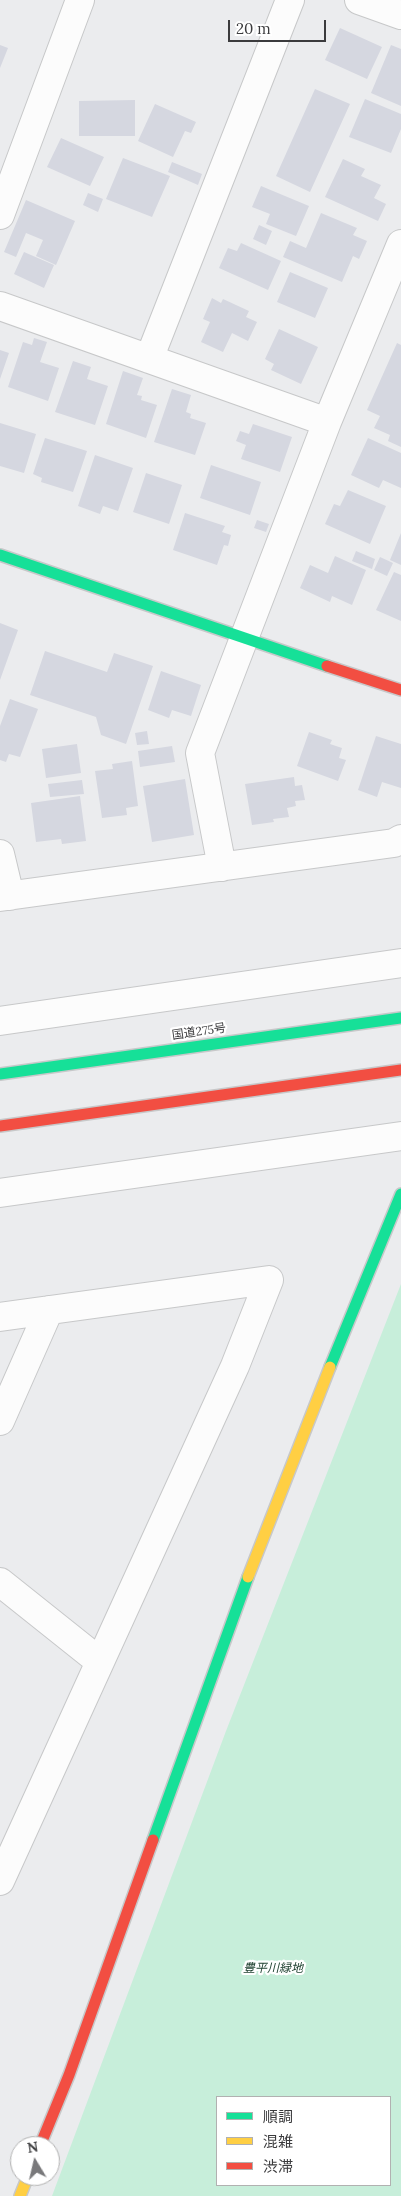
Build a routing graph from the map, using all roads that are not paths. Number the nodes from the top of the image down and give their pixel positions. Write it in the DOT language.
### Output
graph roads {
  1 [pos="80,0"];
  2 [pos="290,0"];
  3 [pos="359,0"];
  4 [pos="401,15"];
  5 [pos="0,215"];
  6 [pos="401,244"];
  7 [pos="0,306"];
  8 [pos="149,359"];
  9 [pos="327,422"];
  10 [pos="0,555"];
  11 [pos="242,640"];
  12 [pos="401,690"];
  13 [pos="401,839"];
  14 [pos="0,854"];
  15 [pos="222,867"];
  16 [pos="5,896"];
  17 [pos="401,963"];
  18 [pos="401,1018"];
  19 [pos="0,1021"];
  20 [pos="401,1070"];
  21 [pos="0,1074"];
  22 [pos="0,1126"];
  23 [pos="401,1136"];
  24 [pos="0,1193"];
  25 [pos="401,1194"];
  26 [pos="49,1310"];
  27 [pos="0,1317"];
  28 [pos="0,1421"];
  29 [pos="0,1582"];
  30 [pos="99,1661"];
  31 [pos="4,1863"];
  32 [pos="44,2136"];
  1 -- 5 [label="street"];
  2 -- 8 [label="street"];
  3 -- 4 [label="street"];
  6 -- 9 [label="street"];
  7 -- 8 [label="street"];
  8 -- 9 [label="street"];
  9 -- 11 [label="street"];
  10 -- 11 [label="main road"];
  11 -- 12 [label="main road"];
  11 -- 15 [label="street"];
  13 -- 15 [label="street"];
  14 -- 16 [label="street"];
  15 -- 16 [label="street"];
  17 -- 19 [label="street"];
  18 -- 21 [label="main road, 国道275号"];
  20 -- 22 [label="main road"];
  23 -- 24 [label="street"];
  25 -- 32 [label="main road"];
  26 -- 27 [label="street"];
  26 -- 28 [label="street"];
  26 -- 30 [label="street"];
  29 -- 30 [label="street"];
  30 -- 31 [label="street"];
}
